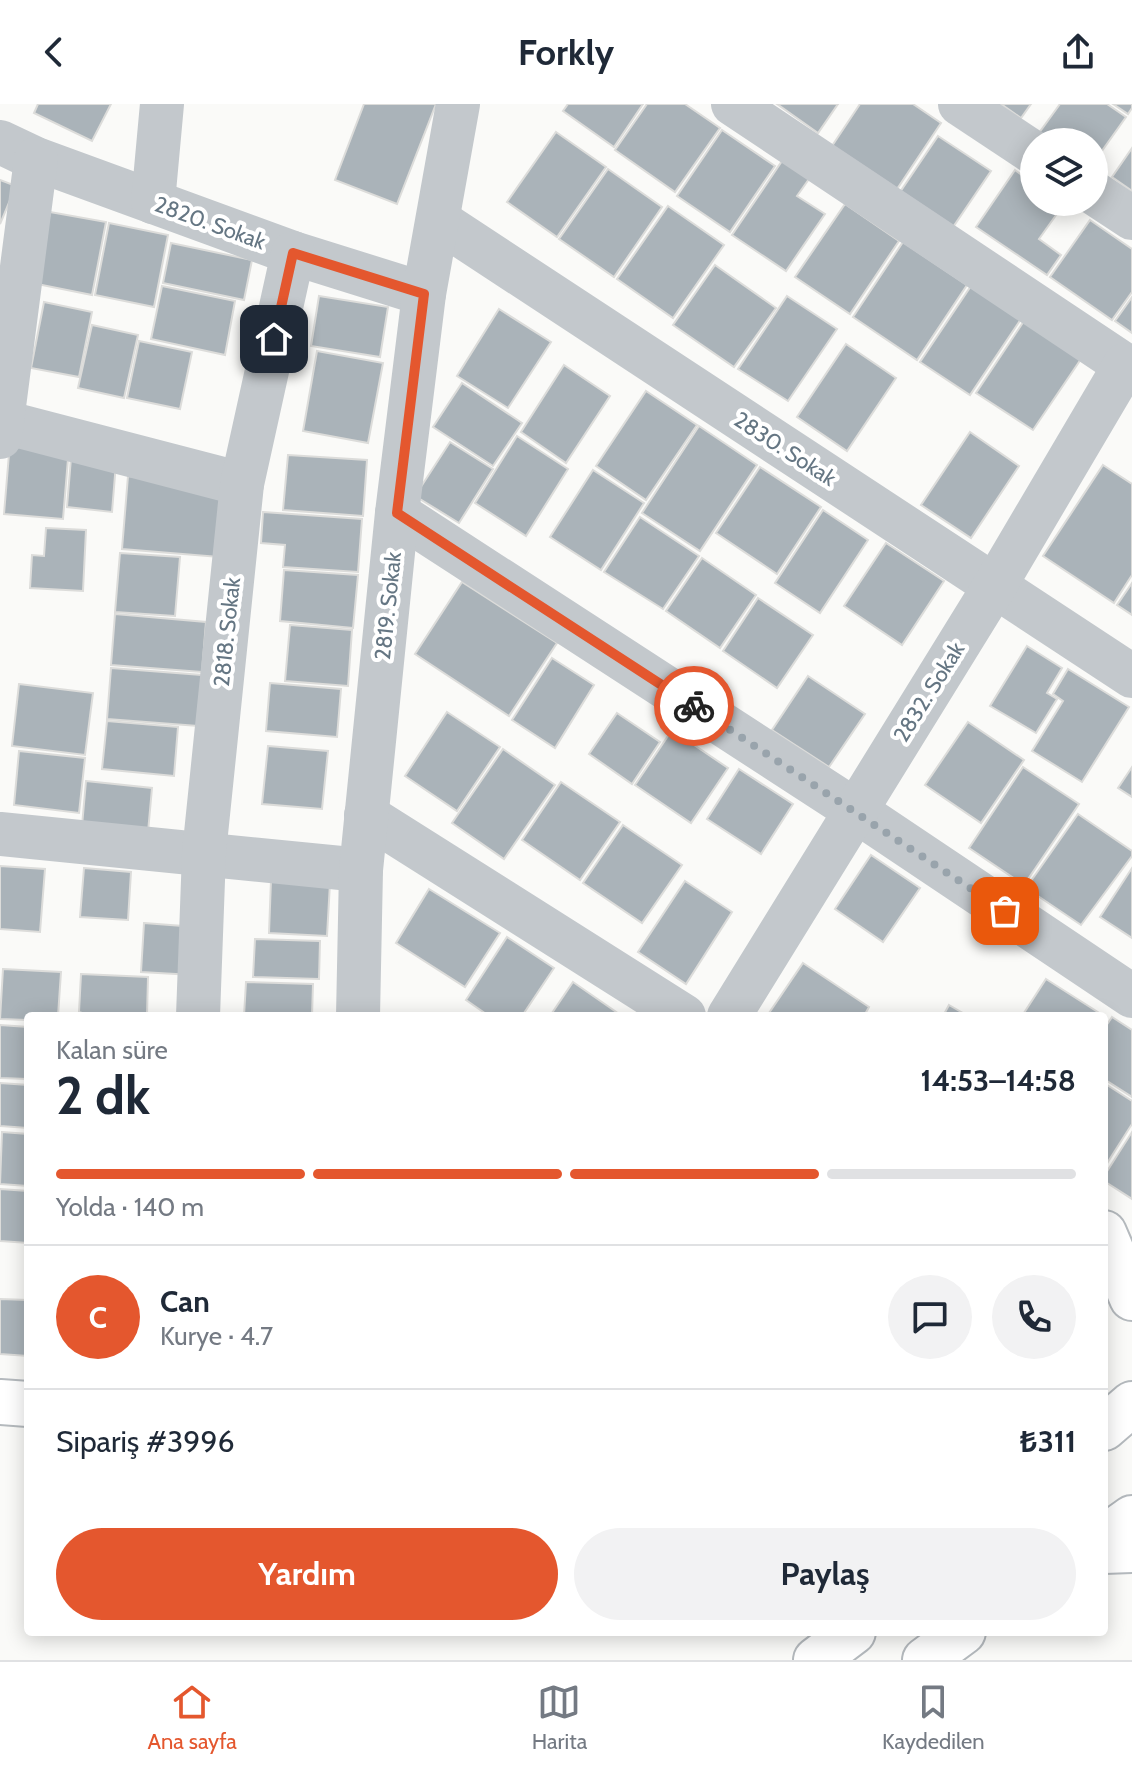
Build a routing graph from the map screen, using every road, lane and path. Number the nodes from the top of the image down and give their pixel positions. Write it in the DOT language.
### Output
graph roads {
  1 [pos="162,104"];
  2 [pos="458,104"];
  3 [pos="733,104"];
  4 [pos="960,104"];
  5 [pos="1020,144"];
  6 [pos="18,150"];
  7 [pos="153,202"];
  8 [pos="1108,202"];
  9 [pos="1132,218"];
  10 [pos="439,221"];
  11 [pos="293,253"];
  12 [pos="424,294"];
  13 [pos="1128,368"];
  14 [pos="1,427"];
  15 [pos="242,484"];
  16 [pos="397,513"];
  17 [pos="994,587"];
  18 [pos="1132,676"];
  19 [pos="856,811"];
  20 [pos="366,815"];
  21 [pos="0,834"];
  22 [pos="204,853"];
  23 [pos="361,870"];
  24 [pos="1132,996"];
  25 [pos="198,1012"];
  26 [pos="358,1012"];
  27 [pos="678,1012"];
  28 [pos="731,1012"];
  29 [pos="1108,1231"];
  30 [pos="1108,1240"];
  31 [pos="1132,1240"];
  32 [pos="1132,1298"];
  33 [pos="0,1402"];
  34 [pos="24,1404"];
  35 [pos="1132,1404"];
  36 [pos="1108,1425"];
  37 [pos="1132,1518"];
  38 [pos="1108,1535"];
  39 [pos="1132,1550"];
  40 [pos="1108,1551"];
  41 [pos="848,1636"];
  42 [pos="958,1636"];
  43 [pos="816,1660"];
  44 [pos="925,1660"];
  1 -- 7 [label="street"];
  2 -- 10 [label="street, 2819. Sokak"];
  3 -- 13 [label="street"];
  4 -- 5 [label="street"];
  6 -- 7 [label="street, 2820. Sokak"];
  6 -- 14 [label="street"];
  7 -- 11 [label="street, 2820. Sokak"];
  8 -- 9 [label="street"];
  10 -- 12 [label="street, 2819. Sokak"];
  10 -- 17 [label="street, 2830. Sokak"];
  11 -- 12 [label="street, 2820. Sokak"];
  11 -- 15 [label="street, 2818. Sokak"];
  12 -- 16 [label="street, 2819. Sokak"];
  13 -- 17 [label="street, 2832. Sokak"];
  14 -- 15 [label="street"];
  15 -- 22 [label="street, 2818. Sokak"];
  16 -- 19 [label="street"];
  16 -- 20 [label="street, 2819. Sokak"];
  17 -- 18 [label="street, 2830. Sokak"];
  17 -- 19 [label="street, 2832. Sokak"];
  19 -- 24 [label="street"];
  19 -- 28 [label="street, 2832. Sokak"];
  20 -- 23 [label="street, 2819. Sokak"];
  20 -- 27 [label="street"];
  21 -- 22 [label="street"];
  22 -- 23 [label="street"];
  22 -- 25 [label="street, 2818. Sokak"];
  23 -- 26 [label="street, 2819. Sokak"];
  29 -- 31 [label="main road"];
  30 -- 32 [label="main road"];
  33 -- 34 [label="main road"];
  35 -- 36 [label="main road"];
  37 -- 38 [label="main road"];
  39 -- 40 [label="main road"];
  41 -- 43 [label="main road"];
  42 -- 44 [label="main road"];
}
